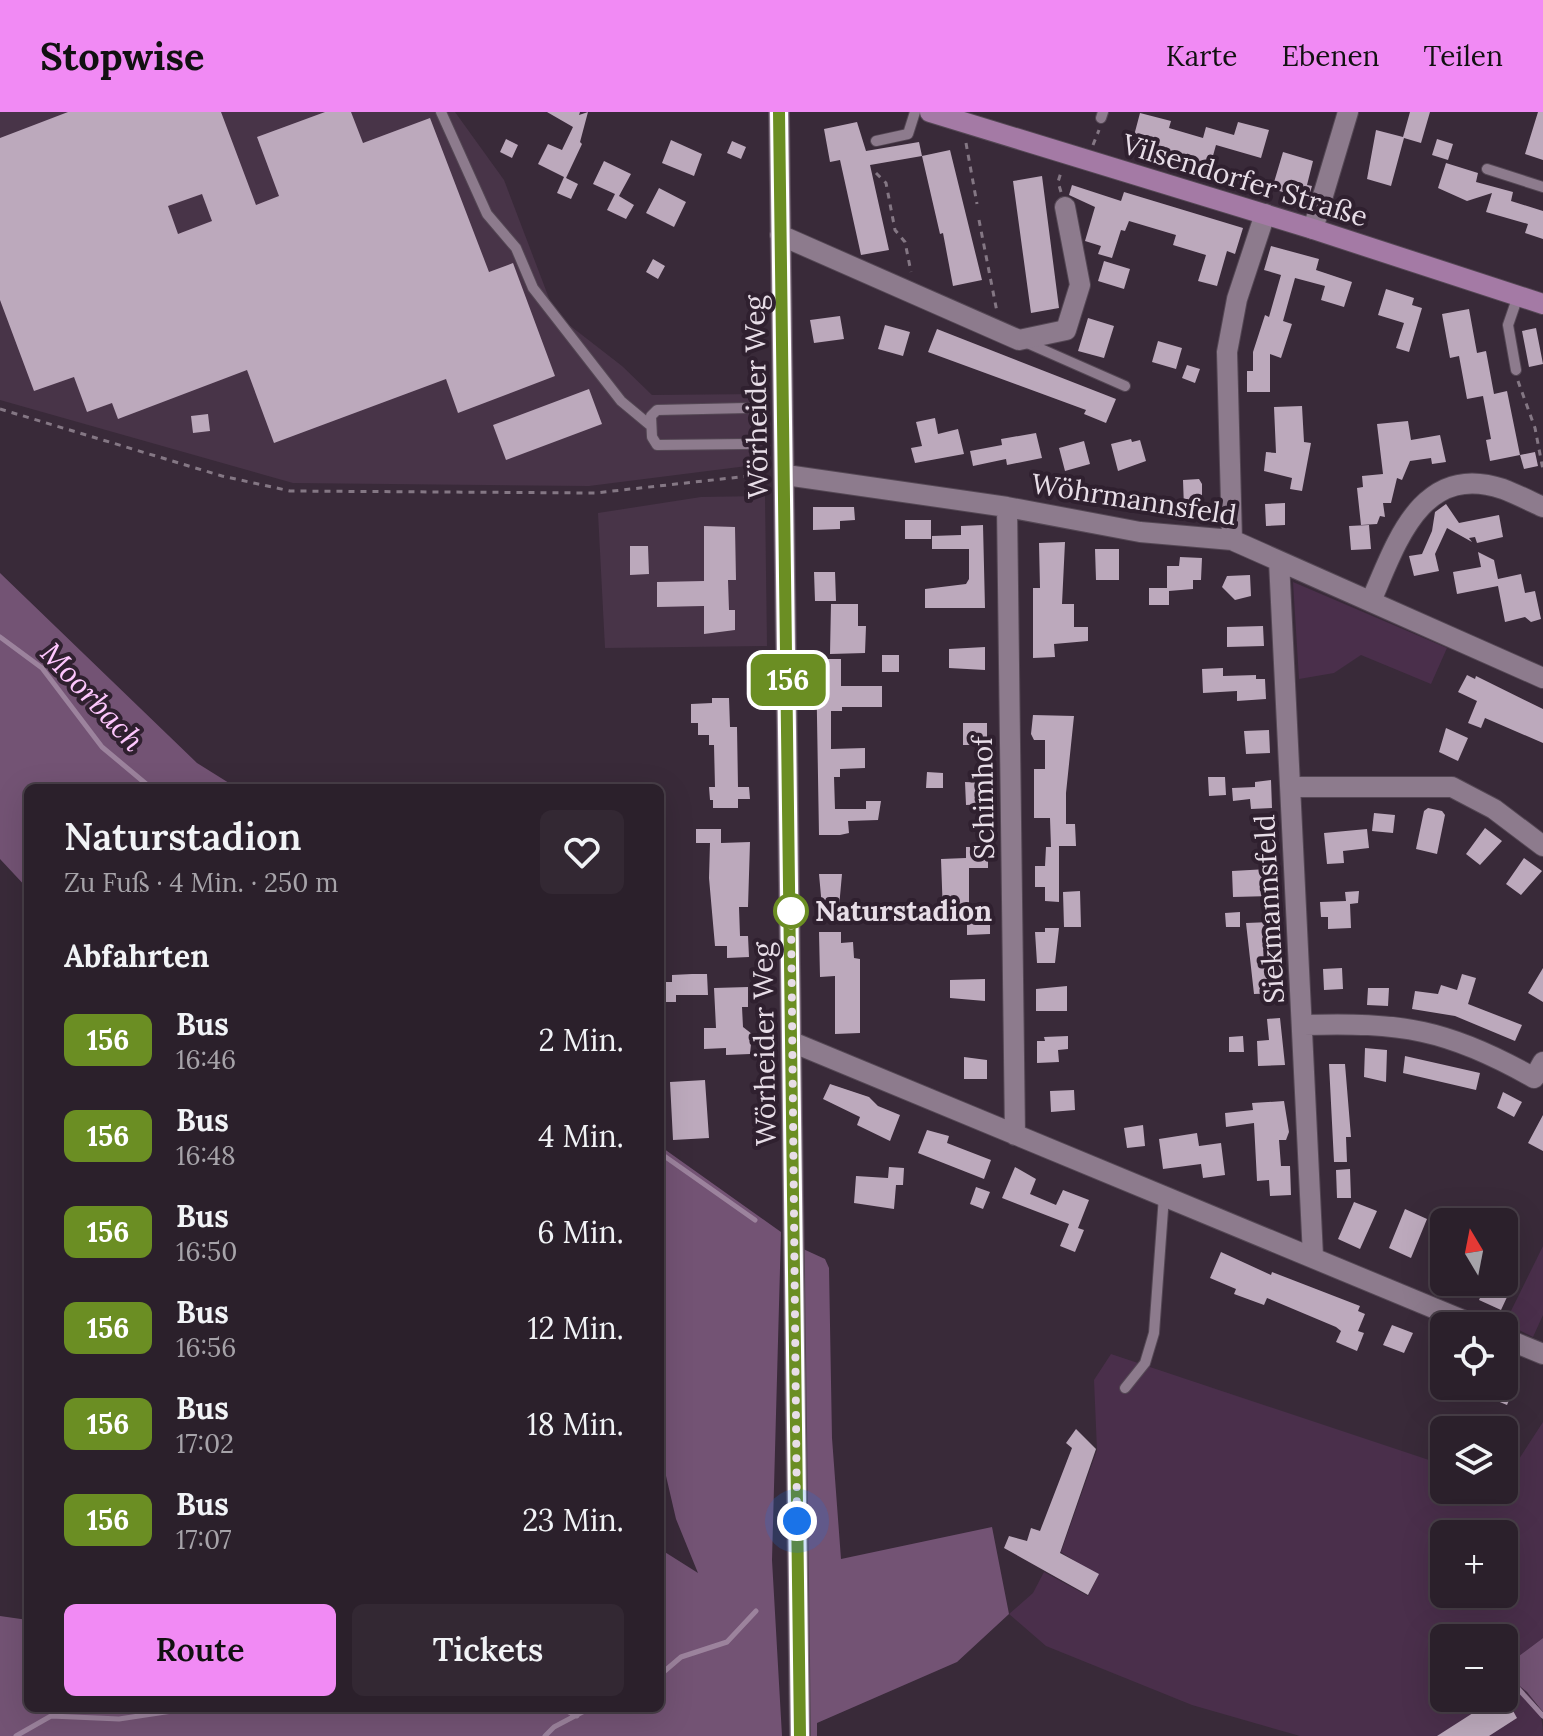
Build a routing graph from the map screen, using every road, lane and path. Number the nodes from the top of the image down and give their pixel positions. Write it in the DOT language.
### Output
graph roads {
  1 [pos="441,112"];
  2 [pos="779,112"];
  3 [pos="915,112"];
  4 [pos="930,112"];
  5 [pos="1348,112"];
  6 [pos="1102,115"];
  7 [pos="968,124"];
  8 [pos="876,141"];
  9 [pos="1066,153"];
  10 [pos="1089,160"];
  11 [pos="1487,169"];
  12 [pos="876,173"];
  13 [pos="1543,187"];
  14 [pos="977,204"];
  15 [pos="1065,207"];
  16 [pos="1265,214"];
  17 [pos="979,220"];
  18 [pos="1313,229"];
  19 [pos="780,235"];
  20 [pos="911,295"];
  21 [pos="1518,296"];
  22 [pos="1543,304"];
  23 [pos="995,331"];
  24 [pos="1019,340"];
  25 [pos="1516,370"];
  26 [pos="1125,386"];
  27 [pos="747,408"];
  28 [pos="0,409"];
  29 [pos="651,426"];
  30 [pos="747,444"];
  31 [pos="1543,470"];
  32 [pos="777,475"];
  33 [pos="1007,507"];
  34 [pos="1543,507"];
  35 [pos="1232,540"];
  36 [pos="1279,561"];
  37 [pos="1371,601"];
  38 [pos="1543,678"];
  39 [pos="1292,787"];
  40 [pos="1543,846"];
  41 [pos="1303,1025"];
  42 [pos="792,1042"];
  43 [pos="1543,1062"];
  44 [pos="1015,1135"];
  45 [pos="1164,1196"];
  46 [pos="1313,1256"];
  47 [pos="1444,1312"];
  48 [pos="1518,1344"];
  49 [pos="1543,1354"];
  50 [pos="1125,1388"];
  51 [pos="800,1736"];
  1 -- 29 [label="lane"];
  2 -- 19 [label="street, Wörheider Weg"];
  3 -- 8 [label="lane"];
  4 -- 7 [label="main road, Vilsendorfer Straße"];
  5 -- 18 [label="street"];
  6 -- 10 [label="path"];
  7 -- 9 [label="main road, Vilsendorfer Straße"];
  7 -- 14 [label="path"];
  9 -- 10 [label="main road, Vilsendorfer Straße"];
  9 -- 15 [label="path"];
  10 -- 16 [label="main road, Vilsendorfer Straße"];
  11 -- 13 [label="lane"];
  12 -- 20 [label="path"];
  15 -- 24 [label="street"];
  16 -- 18 [label="main road, Vilsendorfer Straße"];
  16 -- 35 [label="street"];
  17 -- 23 [label="path"];
  18 -- 21 [label="main road, Vilsendorfer Straße"];
  19 -- 20 [label="street"];
  19 -- 32 [label="street, Wörheider Weg"];
  20 -- 23 [label="street"];
  21 -- 22 [label="main road, Vilsendorfer Straße"];
  21 -- 25 [label="lane"];
  23 -- 24 [label="street"];
  24 -- 26 [label="lane"];
  25 -- 31 [label="path"];
  27 -- 29 [label="lane"];
  28 -- 32 [label="path"];
  29 -- 30 [label="lane"];
  32 -- 33 [label="street, Wöhrmannsfeld"];
  32 -- 42 [label="street, Wörheider Weg"];
  33 -- 35 [label="street, Wöhrmannsfeld"];
  33 -- 44 [label="street, Schimhof"];
  34 -- 37 [label="street"];
  35 -- 36 [label="street, Wöhrmannsfeld"];
  36 -- 37 [label="street, Wöhrmannsfeld"];
  36 -- 39 [label="street, Siekmannsfeld"];
  37 -- 38 [label="street, Wöhrmannsfeld"];
  39 -- 40 [label="street"];
  39 -- 41 [label="street, Siekmannsfeld"];
  41 -- 43 [label="street"];
  41 -- 46 [label="street, Siekmannsfeld"];
  42 -- 44 [label="street"];
  42 -- 51 [label="street, Wörheider Weg"];
  44 -- 45 [label="street"];
  45 -- 46 [label="street"];
  45 -- 50 [label="lane"];
  46 -- 47 [label="street"];
  48 -- 49 [label="street"];
}
